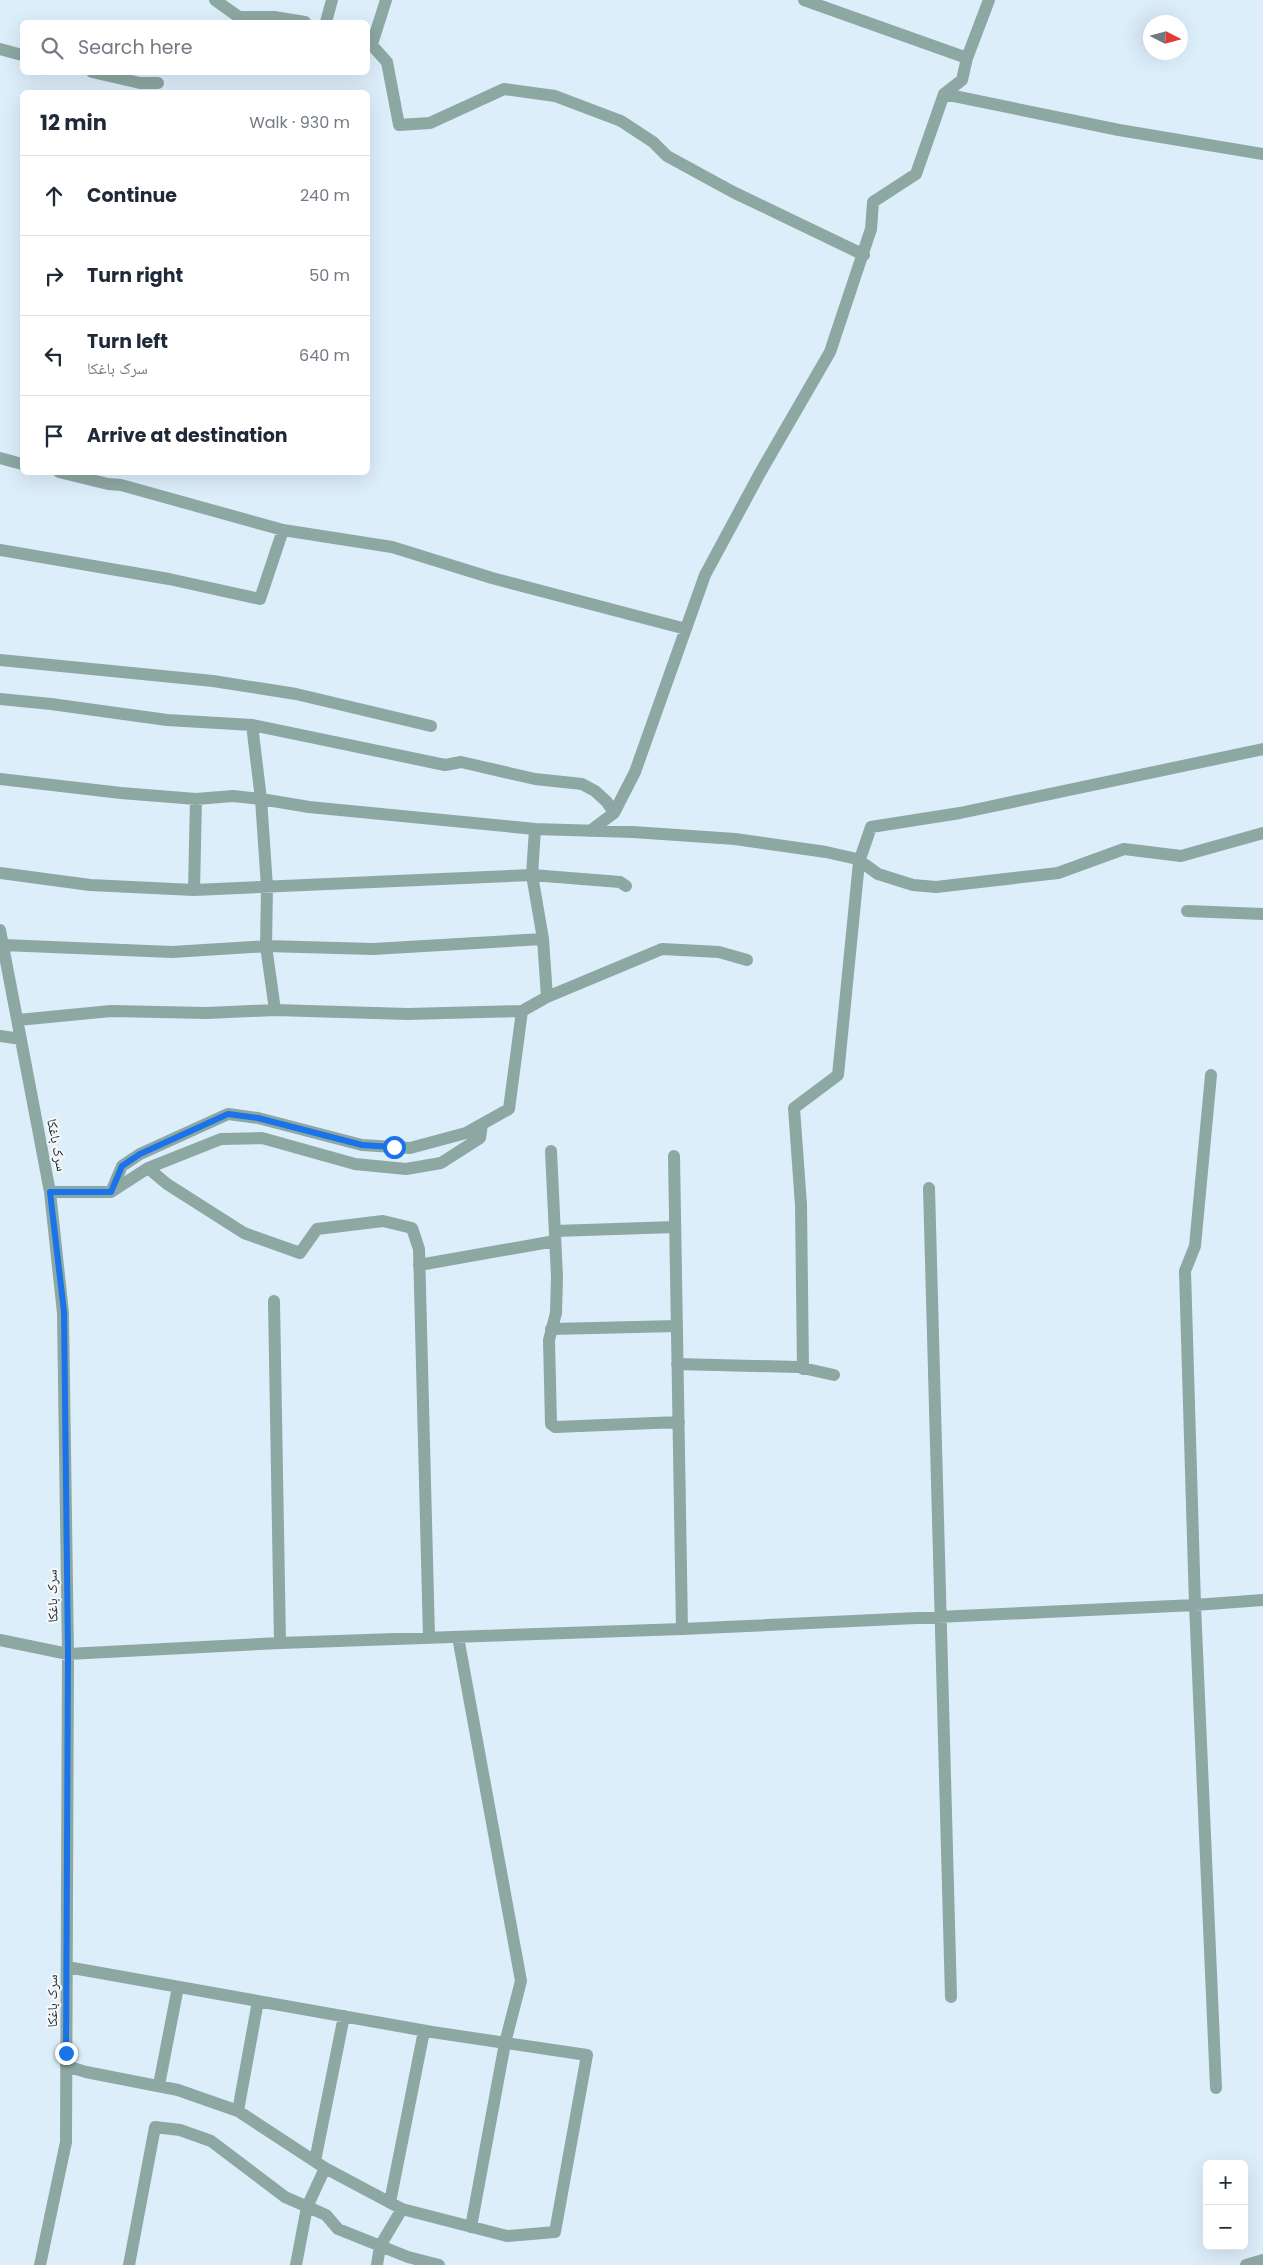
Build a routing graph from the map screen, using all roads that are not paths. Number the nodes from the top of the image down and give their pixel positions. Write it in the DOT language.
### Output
graph roads {
  1 [pos="215,0"];
  2 [pos="332,0"];
  3 [pos="386,0"];
  4 [pos="804,0"];
  5 [pos="989,0"];
  6 [pos="293,20"];
  7 [pos="327,20"];
  8 [pos="370,42"];
  9 [pos="0,49"];
  10 [pos="20,54"];
  11 [pos="967,58"];
  12 [pos="105,75"];
  13 [pos="158,83"];
  14 [pos="944,94"];
  15 [pos="1263,154"];
  16 [pos="864,255"];
  17 [pos="0,458"];
  18 [pos="20,463"];
  19 [pos="71,475"];
  20 [pos="283,530"];
  21 [pos="0,550"];
  22 [pos="686,629"];
  23 [pos="0,660"];
  24 [pos="0,699"];
  25 [pos="252,725"];
  26 [pos="431,726"];
  27 [pos="1263,749"];
  28 [pos="0,779"];
  29 [pos="196,798"];
  30 [pos="261,799"];
  31 [pos="614,813"];
  32 [pos="535,829"];
  33 [pos="590,831"];
  34 [pos="1263,833"];
  35 [pos="859,862"];
  36 [pos="0,873"];
  37 [pos="532,875"];
  38 [pos="267,886"];
  39 [pos="626,886"];
  40 [pos="194,890"];
  41 [pos="1187,911"];
  42 [pos="1263,914"];
  43 [pos="0,930"];
  44 [pos="543,939"];
  45 [pos="3,946"];
  46 [pos="266,946"];
  47 [pos="747,960"];
  48 [pos="547,996"];
  49 [pos="275,1010"];
  50 [pos="522,1012"];
  51 [pos="18,1020"];
  52 [pos="0,1036"];
  53 [pos="21,1039"];
  54 [pos="1211,1075"];
  55 [pos="482,1124"];
  56 [pos="551,1152"];
  57 [pos="674,1156"];
  58 [pos="148,1168"];
  59 [pos="929,1188"];
  60 [pos="50,1192"];
  61 [pos="111,1192"];
  62 [pos="675,1227"];
  63 [pos="555,1236"];
  64 [pos="419,1265"];
  65 [pos="274,1301"];
  66 [pos="676,1326"];
  67 [pos="551,1329"];
  68 [pos="677,1364"];
  69 [pos="803,1369"];
  70 [pos="834,1375"];
  71 [pos="679,1422"];
  72 [pos="1263,1600"];
  73 [pos="1196,1605"];
  74 [pos="940,1617"];
  75 [pos="682,1629"];
  76 [pos="458,1636"];
  77 [pos="429,1637"];
  78 [pos="0,1640"];
  79 [pos="280,1642"];
  80 [pos="68,1654"];
  81 [pos="67,1967"];
  82 [pos="178,1987"];
  83 [pos="951,1997"];
  84 [pos="258,2001"];
  85 [pos="344,2016"];
  86 [pos="424,2031"];
  87 [pos="505,2043"];
  88 [pos="66,2066"];
  89 [pos="159,2085"];
  90 [pos="1216,2088"];
  91 [pos="238,2111"];
  92 [pos="320,2165"];
  93 [pos="390,2202"];
  94 [pos="307,2207"];
  95 [pos="402,2209"];
  96 [pos="471,2227"];
  97 [pos="380,2246"];
  98 [pos="1263,2260"];
  99 [pos="40,2265"];
  100 [pos="129,2265"];
  101 [pos="296,2265"];
  102 [pos="377,2265"];
  103 [pos="439,2265"];
  104 [pos="1246,2265"];
  1 -- 6 [label="street"];
  2 -- 7 [label="street"];
  3 -- 8 [label="street"];
  4 -- 11 [label="street"];
  5 -- 11 [label="street"];
  8 -- 16 [label="street"];
  9 -- 10 [label="street"];
  11 -- 14 [label="street"];
  12 -- 13 [label="street"];
  14 -- 15 [label="street"];
  14 -- 16 [label="street"];
  16 -- 22 [label="street"];
  17 -- 18 [label="street"];
  19 -- 20 [label="street"];
  20 -- 21 [label="street"];
  20 -- 22 [label="street"];
  22 -- 31 [label="street"];
  23 -- 26 [label="street"];
  24 -- 25 [label="street"];
  25 -- 30 [label="street"];
  25 -- 31 [label="street"];
  27 -- 35 [label="street"];
  28 -- 29 [label="street"];
  29 -- 30 [label="street"];
  29 -- 40 [label="street"];
  30 -- 32 [label="street"];
  30 -- 38 [label="street"];
  31 -- 33 [label="street"];
  32 -- 33 [label="street"];
  32 -- 37 [label="street"];
  33 -- 35 [label="street"];
  34 -- 35 [label="street"];
  35 -- 69 [label="street"];
  36 -- 40 [label="street"];
  37 -- 38 [label="street"];
  37 -- 39 [label="street"];
  37 -- 44 [label="street"];
  38 -- 40 [label="street"];
  38 -- 46 [label="street"];
  41 -- 42 [label="street"];
  43 -- 45 [label="street, سرک باغکا"];
  44 -- 46 [label="street"];
  44 -- 48 [label="street"];
  45 -- 46 [label="street"];
  45 -- 51 [label="street, سرک باغکا"];
  46 -- 49 [label="street"];
  47 -- 48 [label="street"];
  48 -- 50 [label="street"];
  49 -- 50 [label="street"];
  49 -- 51 [label="street"];
  50 -- 55 [label="street"];
  51 -- 53 [label="street, سرک باغکا"];
  52 -- 53 [label="street"];
  53 -- 60 [label="street, سرک باغکا"];
  54 -- 73 [label="street"];
  55 -- 58 [label="street"];
  55 -- 61 [label="street"];
  56 -- 63 [label="street"];
  57 -- 62 [label="street"];
  58 -- 61 [label="street"];
  58 -- 64 [label="street"];
  59 -- 74 [label="street"];
  60 -- 61 [label="street"];
  60 -- 80 [label="street, سرک باغکا"];
  62 -- 63 [label="street"];
  62 -- 66 [label="street"];
  63 -- 64 [label="street"];
  63 -- 67 [label="street"];
  64 -- 77 [label="street"];
  65 -- 79 [label="street"];
  66 -- 67 [label="street"];
  66 -- 68 [label="street"];
  67 -- 71 [label="street"];
  68 -- 69 [label="street"];
  68 -- 71 [label="street"];
  69 -- 70 [label="street"];
  71 -- 75 [label="street"];
  72 -- 73 [label="street"];
  73 -- 74 [label="street"];
  73 -- 90 [label="street"];
  74 -- 75 [label="street"];
  74 -- 83 [label="street"];
  75 -- 76 [label="street"];
  76 -- 77 [label="street"];
  76 -- 87 [label="street"];
  77 -- 79 [label="street"];
  78 -- 80 [label="street"];
  79 -- 80 [label="street"];
  80 -- 81 [label="street, سرک باغکا"];
  81 -- 82 [label="street"];
  81 -- 88 [label="street, سرک باغکا"];
  82 -- 84 [label="street"];
  82 -- 89 [label="street"];
  84 -- 85 [label="street"];
  84 -- 91 [label="street"];
  85 -- 86 [label="street"];
  85 -- 92 [label="street"];
  86 -- 87 [label="street"];
  86 -- 93 [label="street"];
  87 -- 96 [label="street"];
  87 -- 96 [label="street"];
  88 -- 89 [label="street"];
  88 -- 99 [label="street, سرک باغکا"];
  89 -- 91 [label="street"];
  91 -- 92 [label="street"];
  92 -- 93 [label="street"];
  92 -- 94 [label="street"];
  93 -- 95 [label="street"];
  94 -- 97 [label="street"];
  94 -- 100 [label="street"];
  94 -- 101 [label="street"];
  95 -- 96 [label="street"];
  95 -- 97 [label="street"];
  97 -- 102 [label="street"];
  97 -- 103 [label="street"];
  98 -- 104 [label="street"];
}
